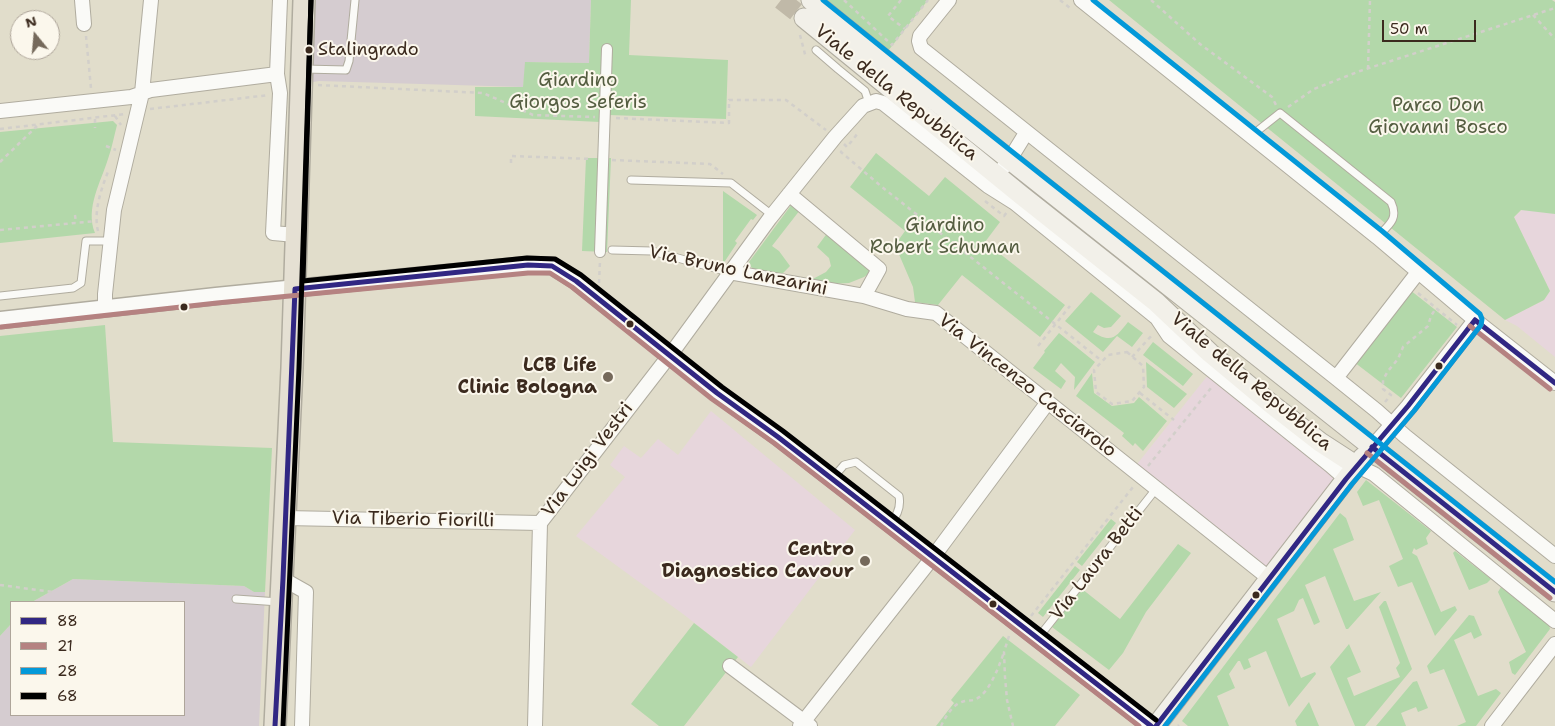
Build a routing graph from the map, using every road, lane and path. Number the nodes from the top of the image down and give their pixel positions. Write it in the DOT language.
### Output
graph roads {
  1 [pos="82,0"];
  2 [pos="151,0"];
  3 [pos="280,0"];
  4 [pos="304,0"];
  5 [pos="355,0"];
  6 [pos="812,0"];
  7 [pos="844,0"];
  8 [pos="901,0"];
  9 [pos="928,0"];
  10 [pos="949,0"];
  11 [pos="1081,0"];
  12 [pos="1151,0"];
  13 [pos="1370,0"];
  14 [pos="1555,8"];
  15 [pos="1532,15"];
  16 [pos="84,24"];
  17 [pos="845,28"];
  18 [pos="905,29"];
  19 [pos="800,32"];
  20 [pos="1555,39"];
  21 [pos="607,49"];
  22 [pos="816,50"];
  23 [pos="806,58"];
  24 [pos="302,68"];
  25 [pos="1368,69"];
  26 [pos="277,74"];
  27 [pos="320,86"];
  28 [pos="92,92"];
  29 [pos="142,94"];
  30 [pos="280,94"];
  31 [pos="869,103"];
  32 [pos="150,110"];
  33 [pos="0,111"];
  34 [pos="1280,113"];
  35 [pos="128,114"];
  36 [pos="605,118"];
  37 [pos="95,119"];
  38 [pos="38,125"];
  39 [pos="95,128"];
  40 [pos="0,129"];
  41 [pos="858,133"];
  42 [pos="1026,133"];
  43 [pos="1251,136"];
  44 [pos="834,137"];
  45 [pos="106,146"];
  46 [pos="846,146"];
  47 [pos="116,150"];
  48 [pos="1010,159"];
  49 [pos="0,162"];
  50 [pos="631,180"];
  51 [pos="992,181"];
  52 [pos="789,194"];
  53 [pos="75,215"];
  54 [pos="772,215"];
  55 [pos="96,221"];
  56 [pos="76,222"];
  57 [pos="0,230"];
  58 [pos="296,235"];
  59 [pos="1377,237"];
  60 [pos="110,241"];
  61 [pos="612,250"];
  62 [pos="600,252"];
  63 [pos="729,272"];
  64 [pos="1419,272"];
  65 [pos="599,287"];
  66 [pos="295,289"];
  67 [pos="0,296"];
  68 [pos="864,296"];
  69 [pos="1070,306"];
  70 [pos="106,308"];
  71 [pos="0,320"];
  72 [pos="1475,320"];
  73 [pos="1055,324"];
  74 [pos="1466,332"];
  75 [pos="1169,336"];
  76 [pos="1038,346"];
  77 [pos="669,355"];
  78 [pos="1132,357"];
  79 [pos="1102,361"];
  80 [pos="1336,378"];
  81 [pos="1555,383"];
  82 [pos="1211,388"];
  83 [pos="1140,393"];
  84 [pos="1048,402"];
  85 [pos="1377,411"];
  86 [pos="1174,420"];
  87 [pos="1392,425"];
  88 [pos="1372,447"];
  89 [pos="1351,473"];
  90 [pos="1140,476"];
  91 [pos="832,479"];
  92 [pos="1156,489"];
  93 [pos="285,518"];
  94 [pos="540,523"];
  95 [pos="889,524"];
  96 [pos="1555,556"];
  97 [pos="932,557"];
  98 [pos="1270,579"];
  99 [pos="291,584"];
  100 [pos="0,585"];
  101 [pos="53,592"];
  102 [pos="1555,592"];
  103 [pos="236,599"];
  104 [pos="282,602"];
  105 [pos="1031,616"];
  106 [pos="1555,621"];
  107 [pos="1008,636"];
  108 [pos="1037,638"];
  109 [pos="1555,644"];
  110 [pos="1004,652"];
  111 [pos="730,666"];
  112 [pos="805,724"];
  113 [pos="275,726"];
  114 [pos="302,726"];
  115 [pos="535,726"];
  116 [pos="941,726"];
  117 [pos="1013,726"];
  118 [pos="1151,726"];
  119 [pos="1156,726"];
  120 [pos="1492,726"];
  1 -- 16 [label="street"];
  2 -- 29 [label="street"];
  3 -- 26 [label="street"];
  4 -- 24 [label="main road"];
  5 -- 24 [label="lane"];
  6 -- 17 [label="main road, Viale della Repubblica"];
  7 -- 18 [label="path"];
  8 -- 18 [label="path"];
  9 -- 18 [label="path"];
  10 -- 42 [label="street"];
  11 -- 43 [label="street"];
  12 -- 34 [label="path"];
  13 -- 25 [label="path"];
  14 -- 15 [label="path"];
  15 -- 20 [label="path"];
  15 -- 25 [label="path"];
  16 -- 28 [label="path"];
  17 -- 48 [label="main road, Viale della Repubblica"];
  17 -- 51 [label="main road, Viale della Repubblica"];
  19 -- 23 [label="path"];
  21 -- 36 [label="street"];
  22 -- 31 [label="lane"];
  24 -- 58 [label="main road"];
  25 -- 34 [label="path"];
  26 -- 29 [label="street"];
  26 -- 30 [label="street"];
  27 -- 36 [label="path"];
  29 -- 33 [label="street"];
  29 -- 60 [label="street"];
  30 -- 32 [label="path"];
  30 -- 58 [label="street"];
  31 -- 44 [label="street, Via Luigi Vestri"];
  31 -- 51 [label="street"];
  34 -- 43 [label="lane"];
  34 -- 59 [label="lane"];
  35 -- 37 [label="path"];
  36 -- 44 [label="path"];
  36 -- 62 [label="street"];
  37 -- 38 [label="path"];
  37 -- 39 [label="path"];
  38 -- 40 [label="path"];
  38 -- 49 [label="path"];
  41 -- 46 [label="path"];
  42 -- 48 [label="street"];
  42 -- 80 [label="street"];
  43 -- 59 [label="street"];
  44 -- 46 [label="path"];
  44 -- 52 [label="street, Via Luigi Vestri"];
  45 -- 47 [label="path"];
  46 -- 73 [label="path"];
  48 -- 51 [label="street"];
  48 -- 88 [label="main road, Viale della Repubblica"];
  50 -- 54 [label="lane"];
  51 -- 75 [label="street"];
  51 -- 89 [label="main road, Viale della Repubblica"];
  52 -- 54 [label="street, Via Luigi Vestri"];
  52 -- 68 [label="street"];
  53 -- 56 [label="path"];
  54 -- 63 [label="street, Via Luigi Vestri"];
  55 -- 56 [label="path"];
  56 -- 57 [label="path"];
  58 -- 66 [label="main road"];
  59 -- 64 [label="street"];
  60 -- 67 [label="lane"];
  60 -- 70 [label="street"];
  61 -- 63 [label="lane, Via Bruno Lanzarini"];
  62 -- 65 [label="path"];
  63 -- 68 [label="street, Via Bruno Lanzarini"];
  63 -- 77 [label="street, Via Luigi Vestri"];
  64 -- 72 [label="street"];
  64 -- 80 [label="street"];
  66 -- 70 [label="street"];
  66 -- 77 [label="street"];
  66 -- 93 [label="main road"];
  68 -- 84 [label="street, Via Vincenzo Casciarolo"];
  69 -- 73 [label="path"];
  70 -- 71 [label="street"];
  72 -- 74 [label="street"];
  72 -- 81 [label="street"];
  73 -- 76 [label="path"];
  73 -- 79 [label="path"];
  74 -- 85 [label="path"];
  74 -- 87 [label="street"];
  75 -- 78 [label="path"];
  75 -- 89 [label="street"];
  77 -- 91 [label="street"];
  77 -- 94 [label="street, Via Luigi Vestri"];
  78 -- 79 [label="path"];
  78 -- 83 [label="path"];
  79 -- 83 [label="path"];
  80 -- 85 [label="street"];
  82 -- 90 [label="path"];
  83 -- 86 [label="path"];
  84 -- 90 [label="street, Via Vincenzo Casciarolo"];
  84 -- 97 [label="street"];
  85 -- 87 [label="street"];
  87 -- 88 [label="street"];
  87 -- 96 [label="street"];
  88 -- 89 [label="main road"];
  88 -- 102 [label="main road, Viale della Repubblica"];
  89 -- 98 [label="main road"];
  89 -- 106 [label="street, Viale della Repubblica"];
  90 -- 92 [label="street, Via Vincenzo Casciarolo"];
  90 -- 105 [label="path"];
  91 -- 95 [label="street"];
  91 -- 95 [label="lane"];
  92 -- 98 [label="street, Via Vincenzo Casciarolo"];
  92 -- 108 [label="lane, Via Laura Betti"];
  93 -- 94 [label="street, Via Tiberio Fiorilli"];
  93 -- 99 [label="main road"];
  94 -- 115 [label="street, Via Luigi Vestri"];
  95 -- 97 [label="street"];
  97 -- 108 [label="street"];
  97 -- 112 [label="street"];
  98 -- 119 [label="main road"];
  99 -- 104 [label="main road"];
  99 -- 114 [label="street"];
  100 -- 101 [label="path"];
  103 -- 104 [label="lane"];
  104 -- 113 [label="main road"];
  107 -- 110 [label="path"];
  108 -- 118 [label="street"];
  109 -- 120 [label="street"];
  110 -- 116 [label="path"];
  110 -- 117 [label="path"];
  111 -- 112 [label="street"];
}
